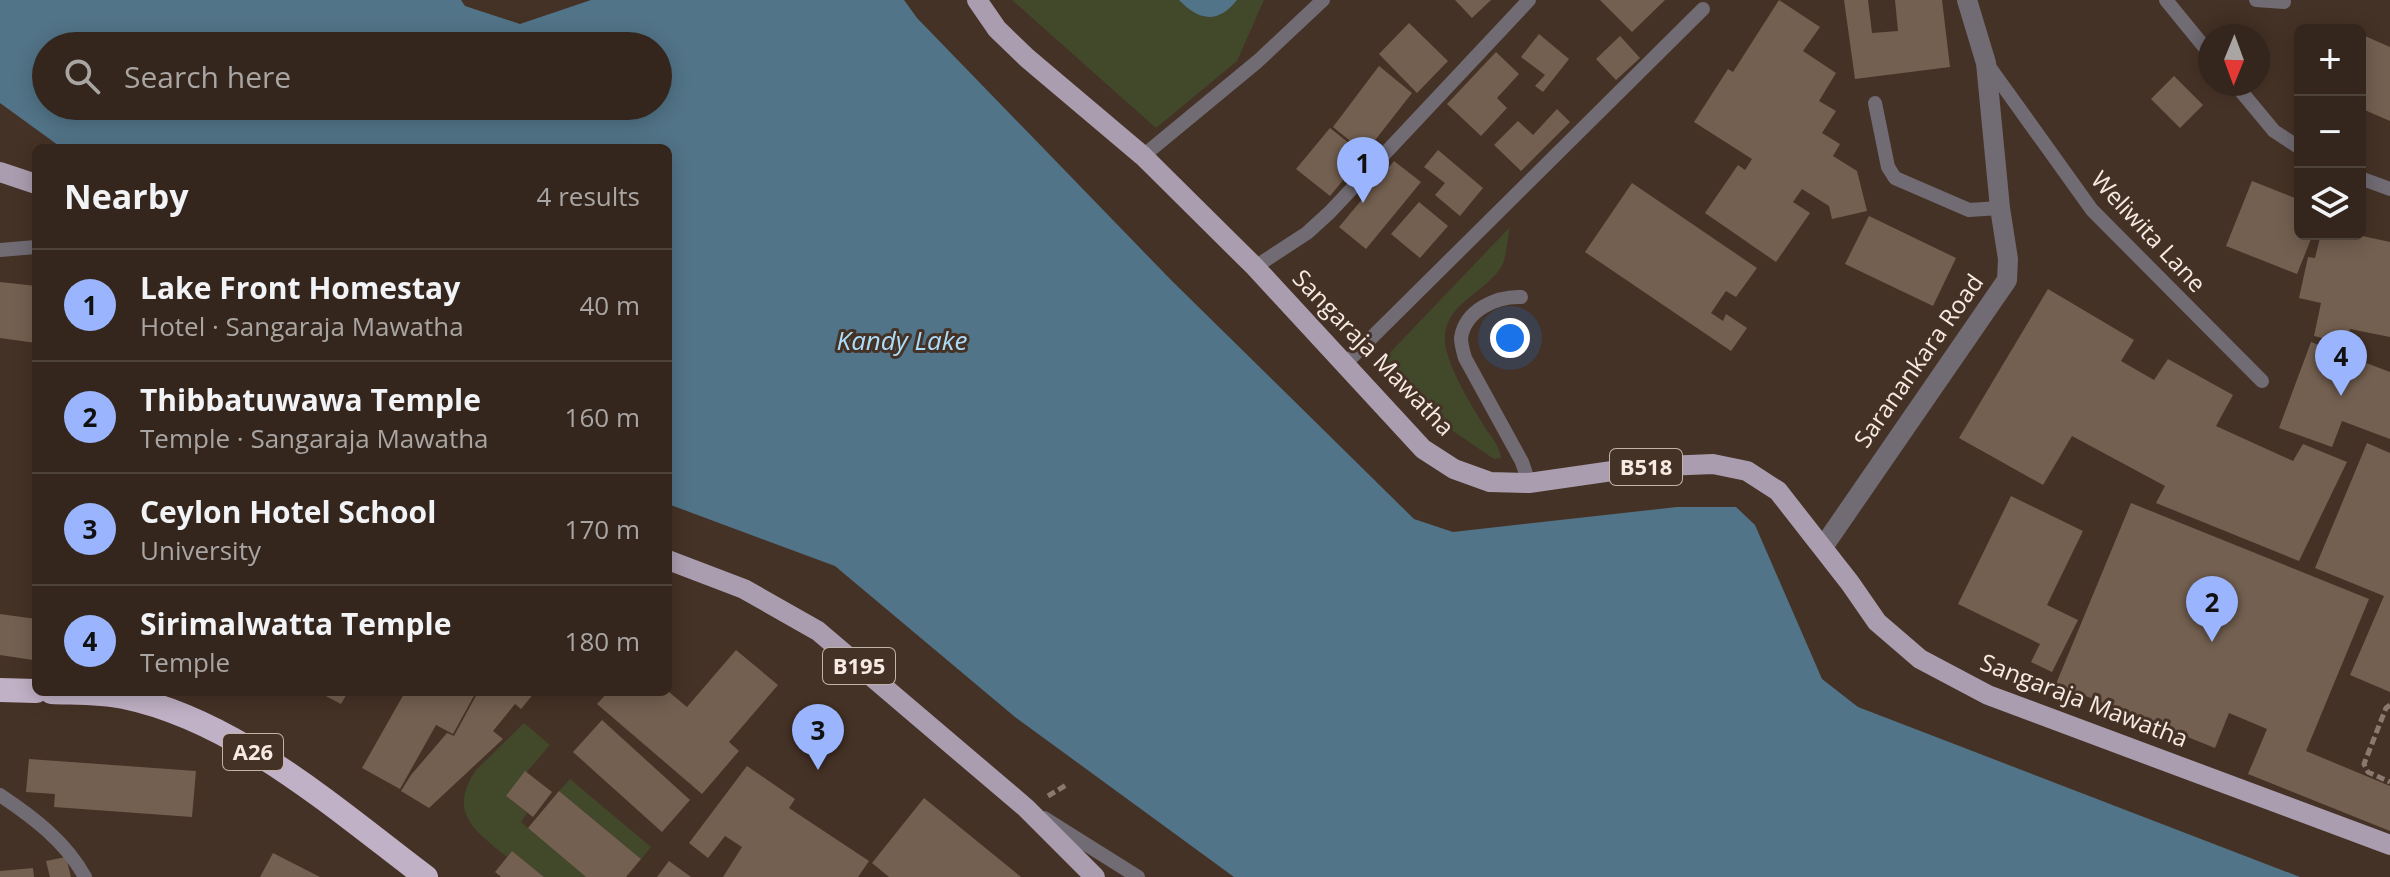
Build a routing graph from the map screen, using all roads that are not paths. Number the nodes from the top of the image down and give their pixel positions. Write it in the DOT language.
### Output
graph roads {
  1 [pos="977,0"];
  2 [pos="1323,0"];
  3 [pos="1529,0"];
  4 [pos="1967,0"];
  5 [pos="2166,0"];
  6 [pos="2256,0"];
  7 [pos="2284,2"];
  8 [pos="1703,9"];
  9 [pos="2198,39"];
  10 [pos="1986,63"];
  11 [pos="2245,96"];
  12 [pos="1875,103"];
  13 [pos="2294,144"];
  14 [pos="1143,156"];
  15 [pos="0,172"];
  16 [pos="2366,180"];
  17 [pos="32,183"];
  18 [pos="2390,189"];
  19 [pos="2000,208"];
  20 [pos="32,247"];
  21 [pos="0,250"];
  22 [pos="1255,267"];
  23 [pos="1521,297"];
  24 [pos="1346,363"];
  25 [pos="2262,381"];
  26 [pos="1529,483"];
  27 [pos="1823,547"];
  28 [pos="672,562"];
  29 [pos="0,690"];
  30 [pos="32,691"];
  31 [pos="109,696"];
  32 [pos="0,795"];
  33 [pos="1026,808"];
  34 [pos="2390,845"];
  35 [pos="85,877"];
  36 [pos="426,877"];
  37 [pos="1095,877"];
  38 [pos="1138,877"];
  1 -- 14 [label="main road, Sangaraja Mawatha / B518"];
  2 -- 14 [label="lane"];
  3 -- 22 [label="lane"];
  4 -- 10 [label="street, Saranankara Road"];
  5 -- 9 [label="lane"];
  6 -- 7 [label="lane"];
  8 -- 24 [label="lane"];
  10 -- 19 [label="street, Saranankara Road"];
  10 -- 25 [label="lane, Weliwita Lane"];
  11 -- 13 [label="lane"];
  12 -- 19 [label="lane"];
  14 -- 22 [label="main road, Sangaraja Mawatha / B518"];
  15 -- 17 [label="main road"];
  16 -- 18 [label="lane"];
  19 -- 27 [label="street, Saranankara Road"];
  20 -- 21 [label="lane"];
  22 -- 24 [label="main road, Sangaraja Mawatha / B518"];
  23 -- 26 [label="lane"];
  24 -- 26 [label="main road, Sangaraja Mawatha / B518"];
  26 -- 27 [label="main road, Sangaraja Mawatha / B518"];
  27 -- 34 [label="main road, Sangaraja Mawatha / B518"];
  28 -- 33 [label="main road, B195"];
  29 -- 30 [label="highway"];
  31 -- 36 [label="highway, A26"];
  32 -- 35 [label="lane"];
  33 -- 37 [label="main road"];
  33 -- 38 [label="lane"];
}
